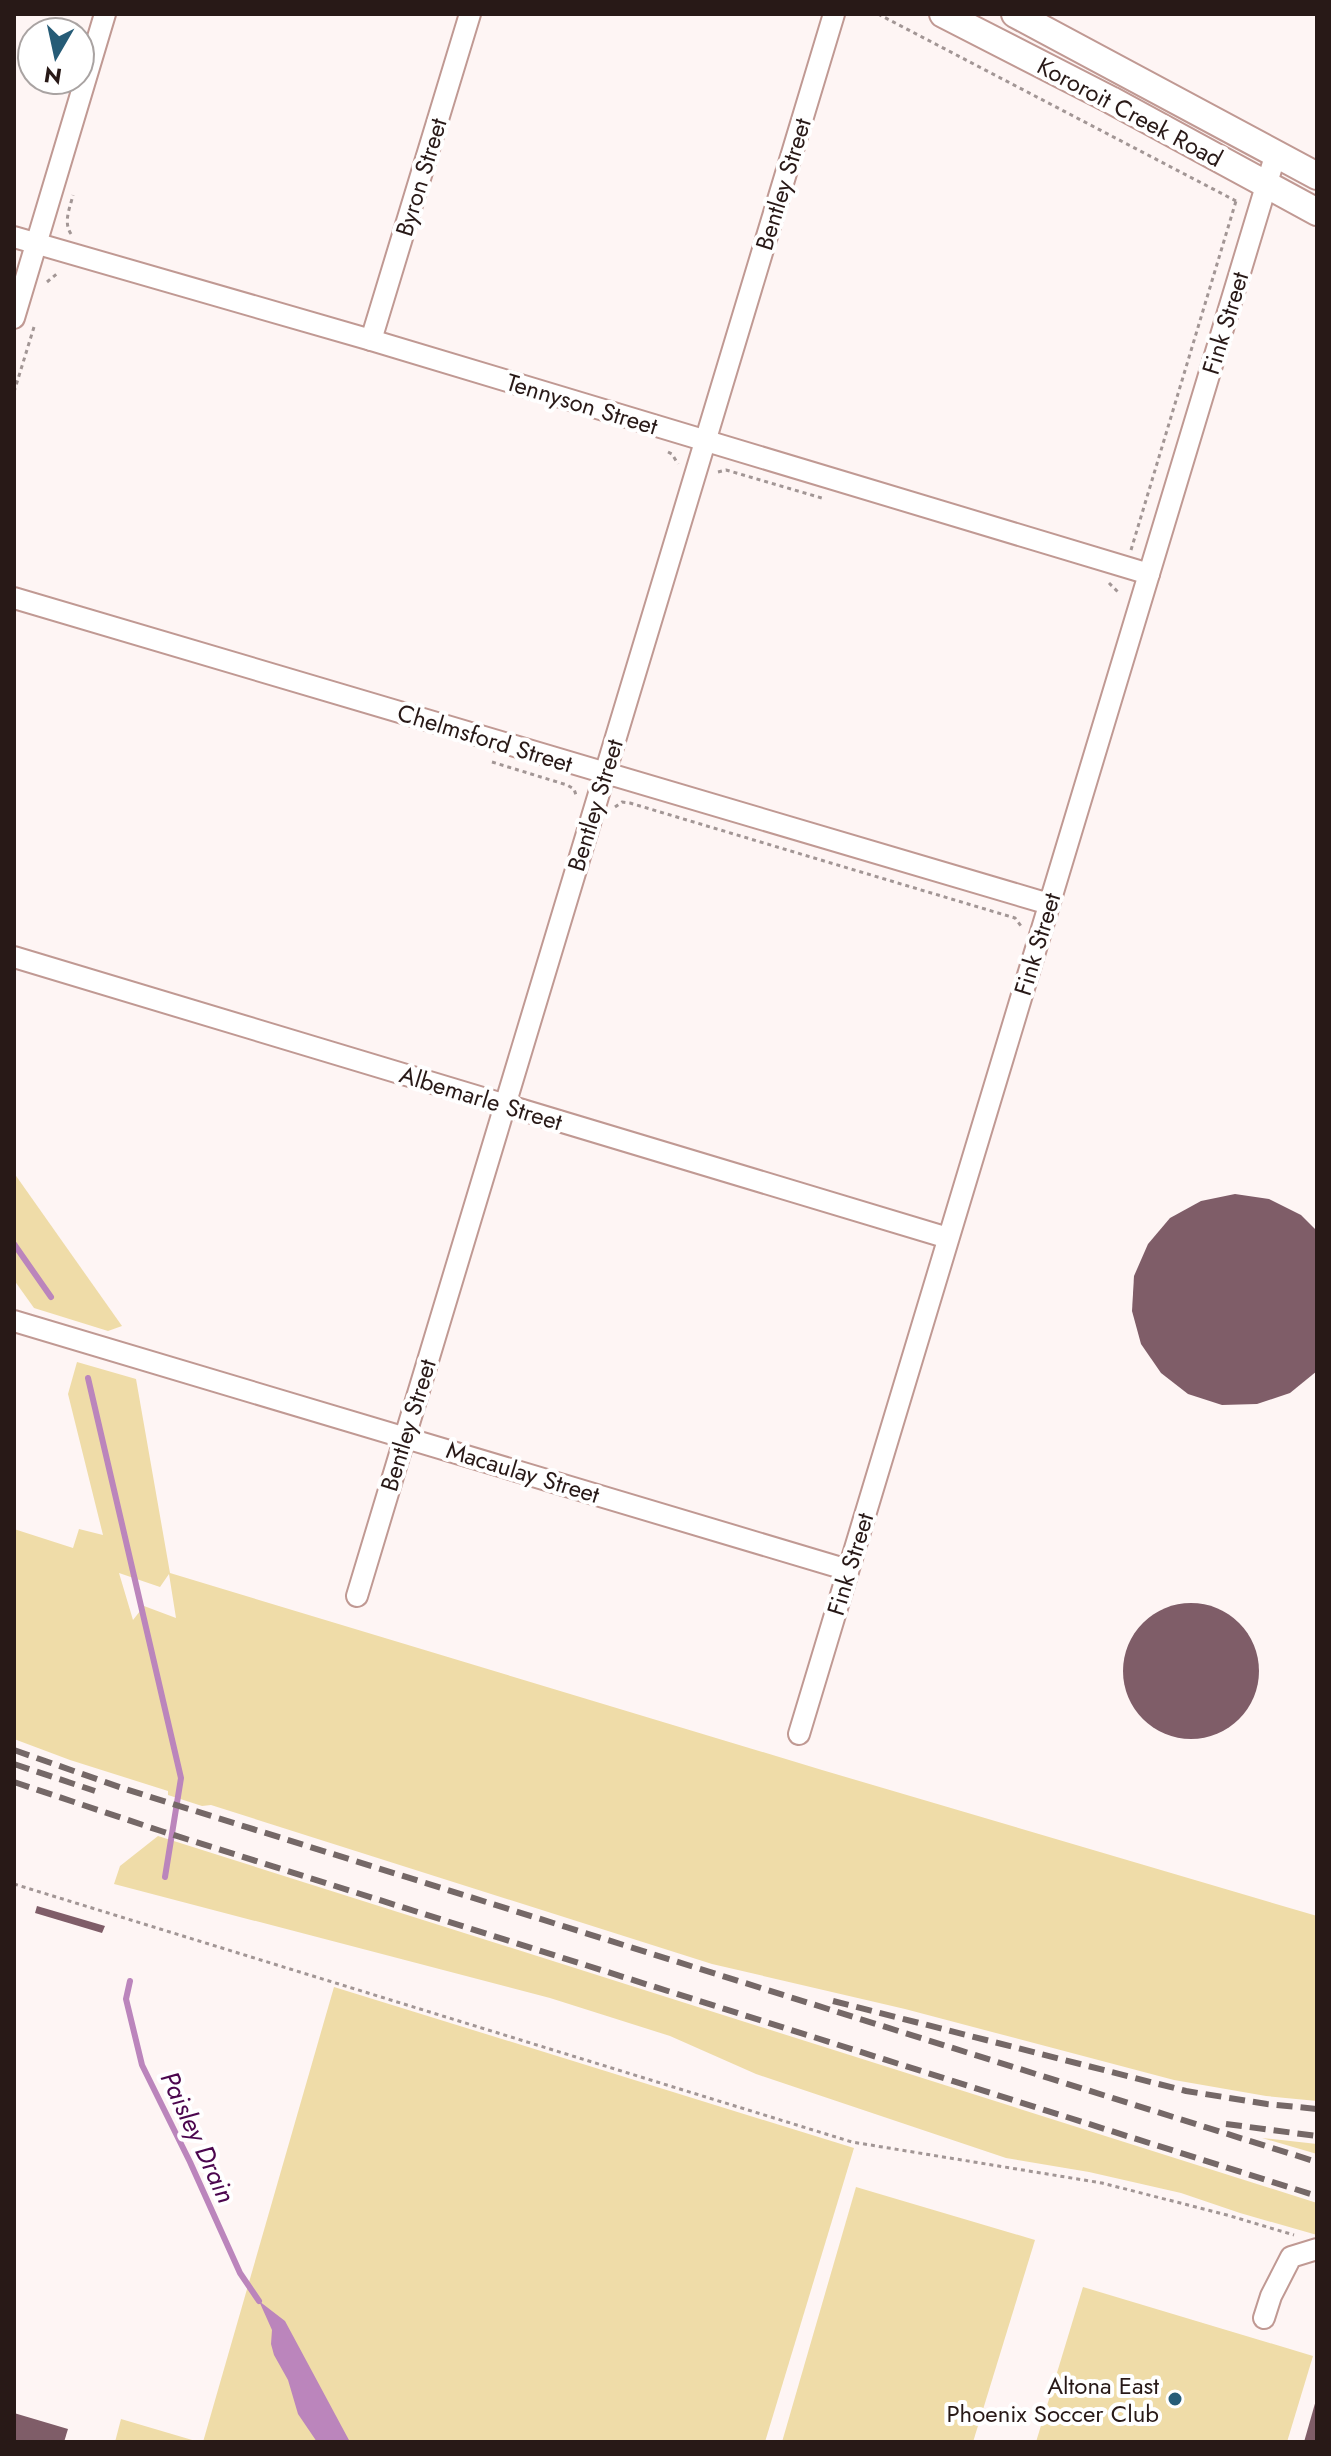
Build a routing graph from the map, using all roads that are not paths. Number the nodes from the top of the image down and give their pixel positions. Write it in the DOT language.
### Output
graph roads {
  1 [pos="105,14"];
  2 [pos="470,14"];
  3 [pos="834,14"];
  4 [pos="943,14"];
  5 [pos="1015,14"];
  6 [pos="1276,153"];
  7 [pos="1317,176"];
  8 [pos="1266,185"];
  9 [pos="1317,212"];
  10 [pos="14,237"];
  11 [pos="37,244"];
  12 [pos="14,318"];
  13 [pos="371,340"];
  14 [pos="705,440"];
  15 [pos="1149,574"];
  16 [pos="14,598"];
  17 [pos="605,774"];
  18 [pos="1041,902"];
  19 [pos="14,957"];
  20 [pos="504,1104"];
  21 [pos="948,1238"];
  22 [pos="14,1321"];
  23 [pos="405,1437"];
  24 [pos="848,1570"];
  25 [pos="357,1596"];
  26 [pos="799,1734"];
  27 [pos="1317,2249"];
  28 [pos="1264,2318"];
  1 -- 11 [label="street"];
  2 -- 13 [label="street, Byron Street"];
  3 -- 14 [label="street, Bentley Street"];
  4 -- 8 [label="main road, Kororoit Creek Road"];
  5 -- 6 [label="main road, Kororoit Creek Road"];
  6 -- 7 [label="main road, Kororoit Creek Road"];
  6 -- 8 [label="street, Fink Street"];
  8 -- 9 [label="main road, Kororoit Creek Road"];
  8 -- 15 [label="street, Fink Street"];
  10 -- 11 [label="street, Tennyson Street"];
  11 -- 12 [label="street"];
  11 -- 13 [label="street, Tennyson Street"];
  13 -- 14 [label="street, Tennyson Street"];
  14 -- 15 [label="street, Tennyson Street"];
  14 -- 17 [label="street, Bentley Street"];
  15 -- 18 [label="street, Fink Street"];
  16 -- 17 [label="street, Chelmsford Street"];
  17 -- 18 [label="street, Chelmsford Street"];
  17 -- 20 [label="street, Bentley Street"];
  18 -- 21 [label="street, Fink Street"];
  19 -- 20 [label="street, Albemarle Street"];
  20 -- 21 [label="street, Albemarle Street"];
  20 -- 23 [label="street, Bentley Street"];
  21 -- 24 [label="street, Fink Street"];
  22 -- 23 [label="street, Macaulay Street"];
  23 -- 24 [label="street, Macaulay Street"];
  23 -- 25 [label="street, Bentley Street"];
  24 -- 26 [label="street, Fink Street"];
  27 -- 28 [label="street"];
}
